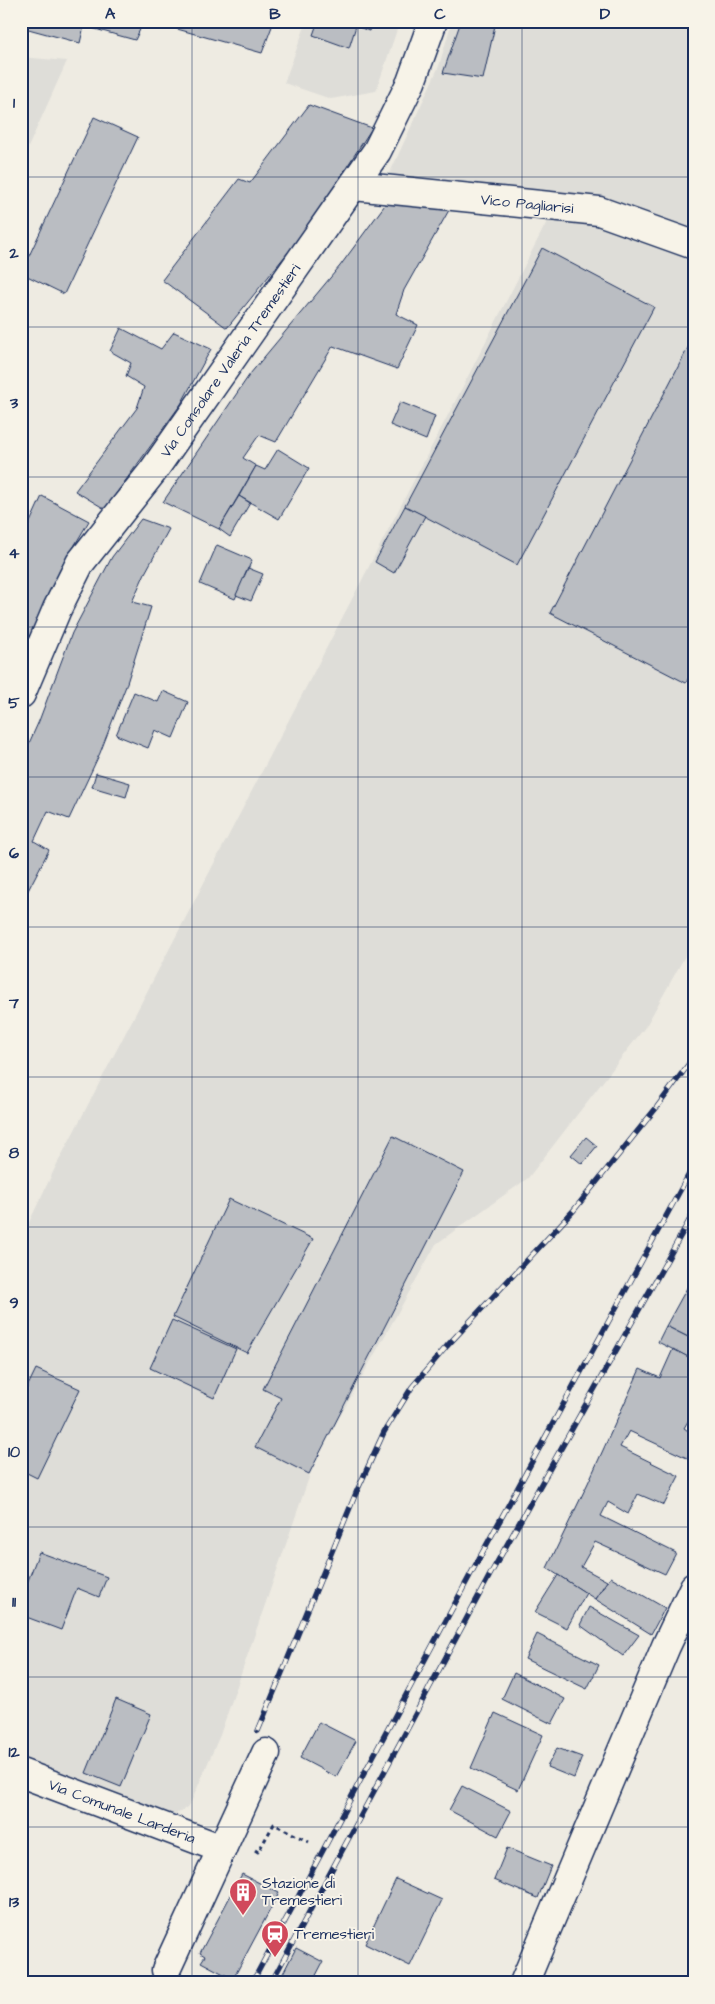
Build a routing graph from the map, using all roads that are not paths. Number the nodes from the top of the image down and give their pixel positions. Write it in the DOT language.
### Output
graph roads {
  1 [pos="433,21"];
  2 [pos="354,186"];
  3 [pos="694,245"];
  4 [pos="21,694"];
  5 [pos="694,1586"];
  6 [pos="266,1753"];
  7 [pos="21,1773"];
  8 [pos="222,1849"];
  9 [pos="166,1970"];
  10 [pos="524,1983"];
  1 -- 2 [label="street, Via Consolare Valeria Tremestieri"];
  2 -- 3 [label="street, Vico Pagliarisi"];
  2 -- 4 [label="street, Via Consolare Valeria Tremestieri"];
  5 -- 10 [label="street"];
  6 -- 8 [label="street"];
  7 -- 8 [label="street, Via Comunale Larderia"];
  8 -- 9 [label="street"];
}
